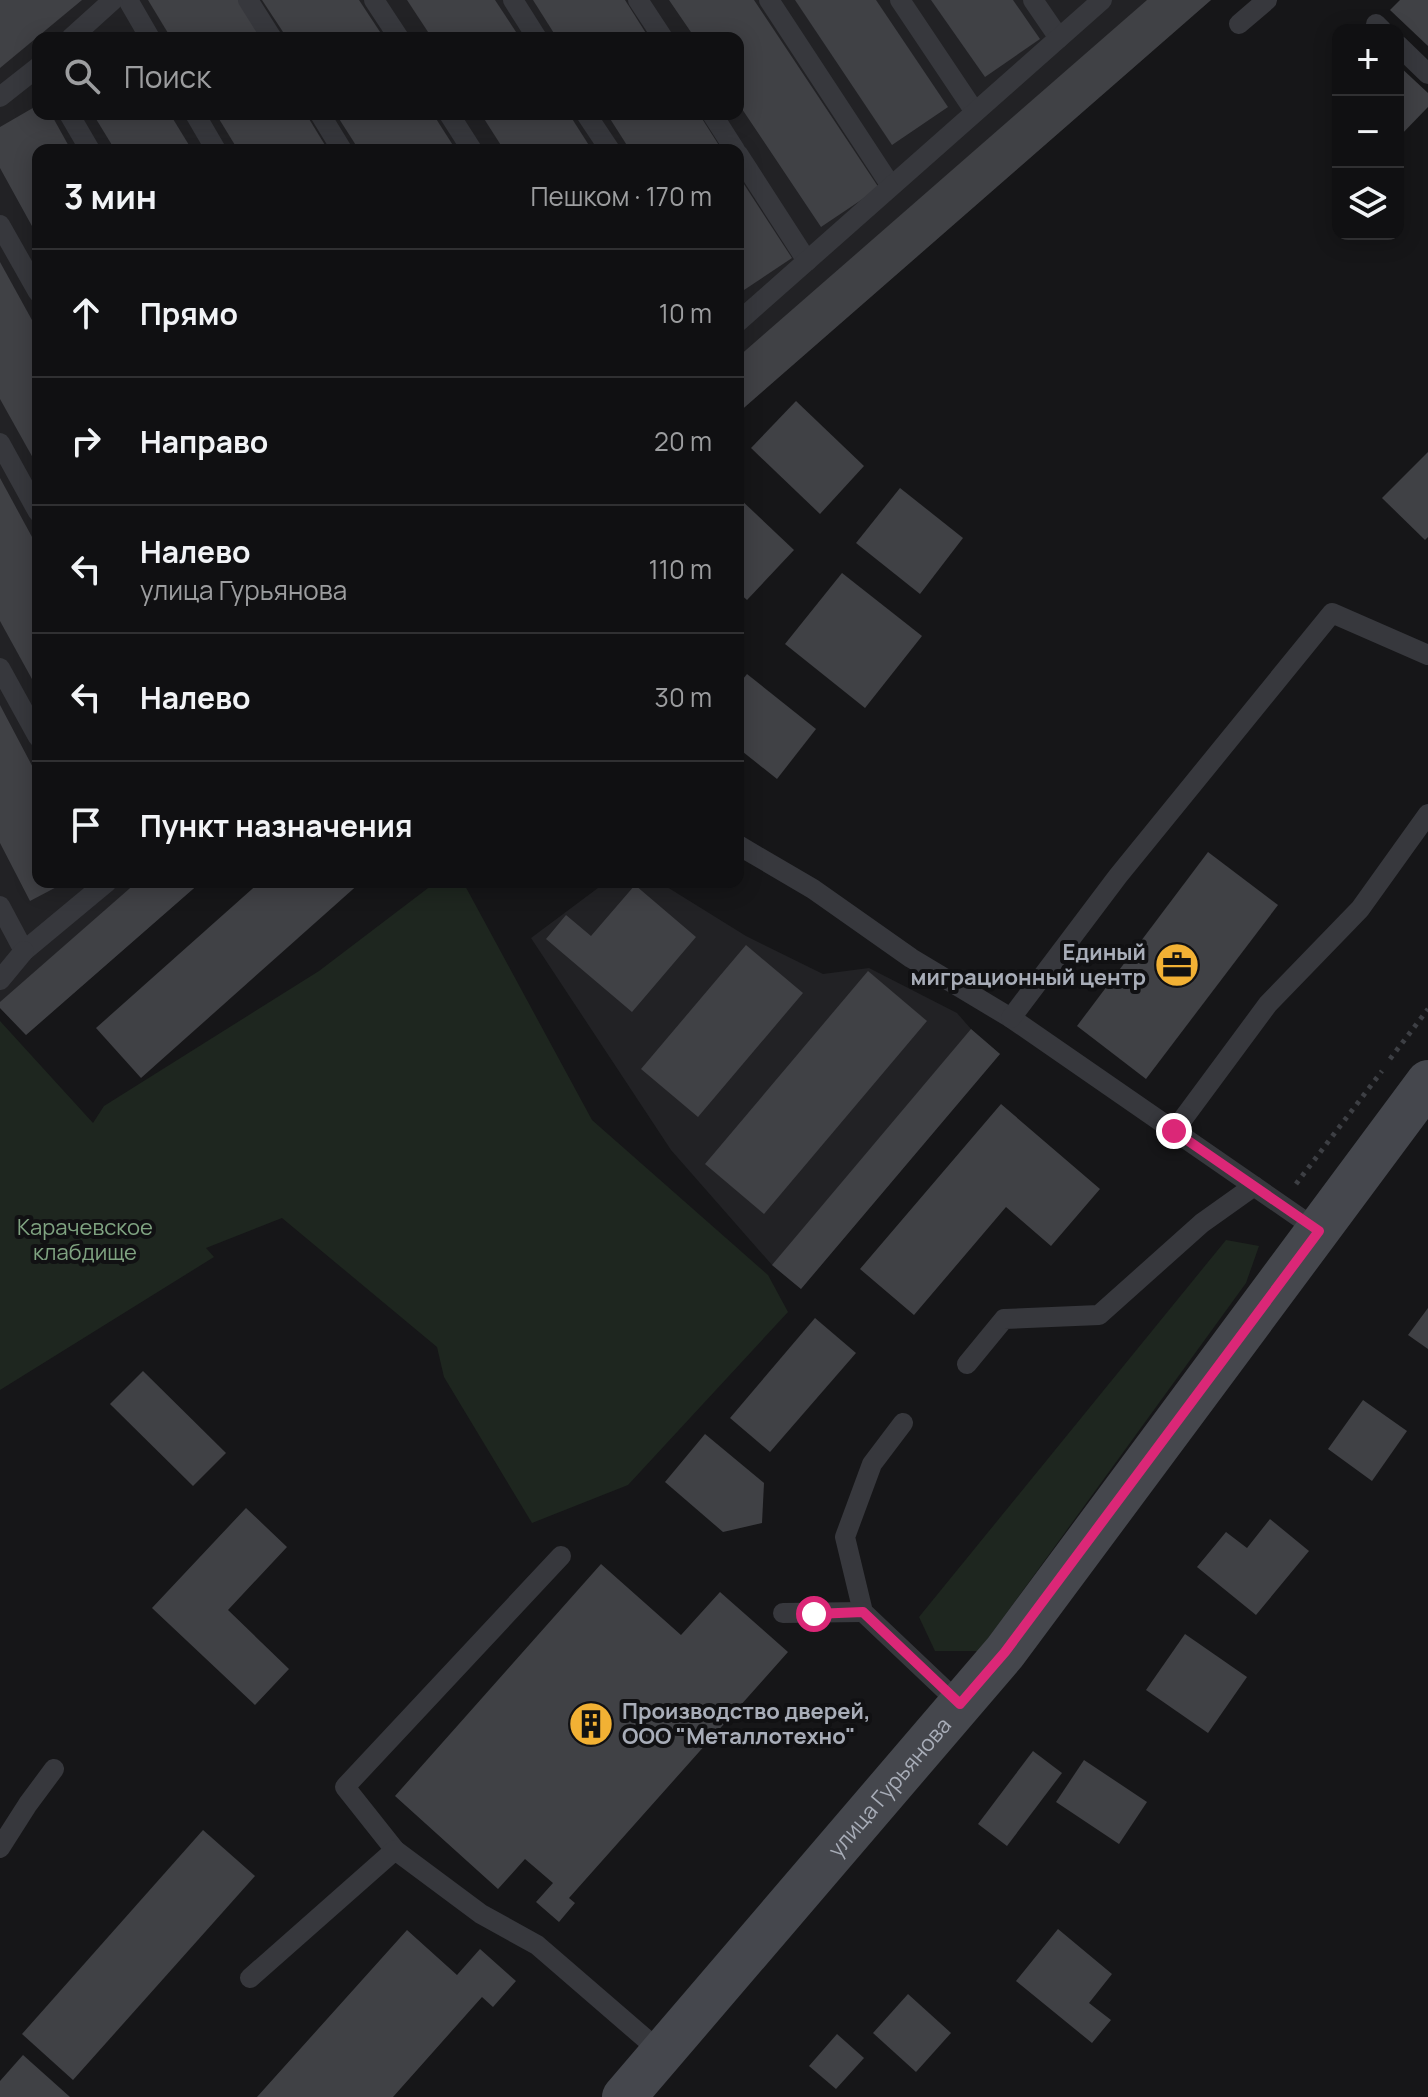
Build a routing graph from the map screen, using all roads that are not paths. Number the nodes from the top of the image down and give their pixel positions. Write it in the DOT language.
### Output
graph roads {
  1 [pos="113,0"];
  2 [pos="128,0"];
  3 [pos="248,0"];
  4 [pos="374,0"];
  5 [pos="513,0"];
  6 [pos="638,0"];
  7 [pos="769,0"];
  8 [pos="900,0"];
  9 [pos="1033,0"];
  10 [pos="1102,0"];
  11 [pos="1267,0"];
  12 [pos="1239,24"];
  13 [pos="78,32"];
  14 [pos="147,32"];
  15 [pos="268,32"];
  16 [pos="395,32"];
  17 [pos="533,32"];
  18 [pos="659,32"];
  19 [pos="1059,38"];
  20 [pos="1404,51"];
  21 [pos="32,72"];
  22 [pos="1428,74"];
  23 [pos="0,97"];
  24 [pos="975,112"];
  25 [pos="72,120"];
  26 [pos="198,120"];
  27 [pos="324,120"];
  28 [pos="453,120"];
  29 [pos="590,120"];
  30 [pos="716,120"];
  31 [pos="86,144"];
  32 [pos="212,144"];
  33 [pos="338,144"];
  34 [pos="468,144"];
  35 [pos="606,144"];
  36 [pos="732,144"];
  37 [pos="744,163"];
  38 [pos="891,186"];
  39 [pos="0,225"];
  40 [pos="807,261"];
  41 [pos="32,281"];
  42 [pos="744,317"];
  43 [pos="0,443"];
  44 [pos="32,501"];
  45 [pos="1428,655"];
  46 [pos="0,668"];
  47 [pos="32,726"];
  48 [pos="1428,814"];
  49 [pos="744,849"];
  50 [pos="100,888"];
  51 [pos="0,906"];
  52 [pos="24,951"];
  53 [pos="0,980"];
  54 [pos="1011,1018"];
  55 [pos="1428,1082"];
  56 [pos="1174,1131"];
  57 [pos="1254,1186"];
  58 [pos="1319,1231"];
  59 [pos="967,1364"];
  60 [pos="903,1423"];
  61 [pos="561,1556"];
  62 [pos="863,1612"];
  63 [pos="783,1613"];
  64 [pos="960,1704"];
  65 [pos="54,1769"];
  66 [pos="0,1848"];
  67 [pos="395,1850"];
  68 [pos="250,1978"];
  69 [pos="662,2053"];
  70 [pos="624,2097"];
  1 -- 13 [label="lane"];
  2 -- 14 [label="lane"];
  3 -- 15 [label="lane"];
  4 -- 16 [label="lane"];
  5 -- 17 [label="lane"];
  6 -- 18 [label="lane"];
  7 -- 38 [label="lane"];
  8 -- 24 [label="lane"];
  9 -- 19 [label="lane"];
  10 -- 19 [label="lane"];
  11 -- 12 [label="lane"];
  19 -- 24 [label="lane"];
  20 -- 22 [label="lane"];
  21 -- 23 [label="lane"];
  24 -- 38 [label="lane"];
  25 -- 31 [label="lane"];
  26 -- 32 [label="lane"];
  27 -- 33 [label="lane"];
  28 -- 34 [label="lane"];
  29 -- 35 [label="lane"];
  30 -- 36 [label="lane"];
  37 -- 40 [label="lane"];
  38 -- 40 [label="lane"];
  39 -- 41 [label="lane"];
  40 -- 42 [label="lane"];
  43 -- 44 [label="lane"];
  45 -- 54 [label="lane"];
  46 -- 47 [label="lane"];
  48 -- 56 [label="lane"];
  49 -- 54 [label="lane"];
  50 -- 52 [label="lane"];
  51 -- 52 [label="lane"];
  52 -- 53 [label="lane"];
  54 -- 56 [label="lane"];
  55 -- 58 [label="street, улица Гурьянова"];
  56 -- 57 [label="lane"];
  57 -- 58 [label="lane"];
  57 -- 59 [label="lane"];
  58 -- 64 [label="street, улица Гурьянова"];
  60 -- 62 [label="lane"];
  61 -- 67 [label="lane"];
  62 -- 63 [label="lane"];
  62 -- 64 [label="lane"];
  64 -- 69 [label="street, улица Гурьянова"];
  65 -- 66 [label="lane"];
  67 -- 68 [label="lane"];
  67 -- 69 [label="lane"];
  69 -- 70 [label="street, улица Гурьянова"];
}
